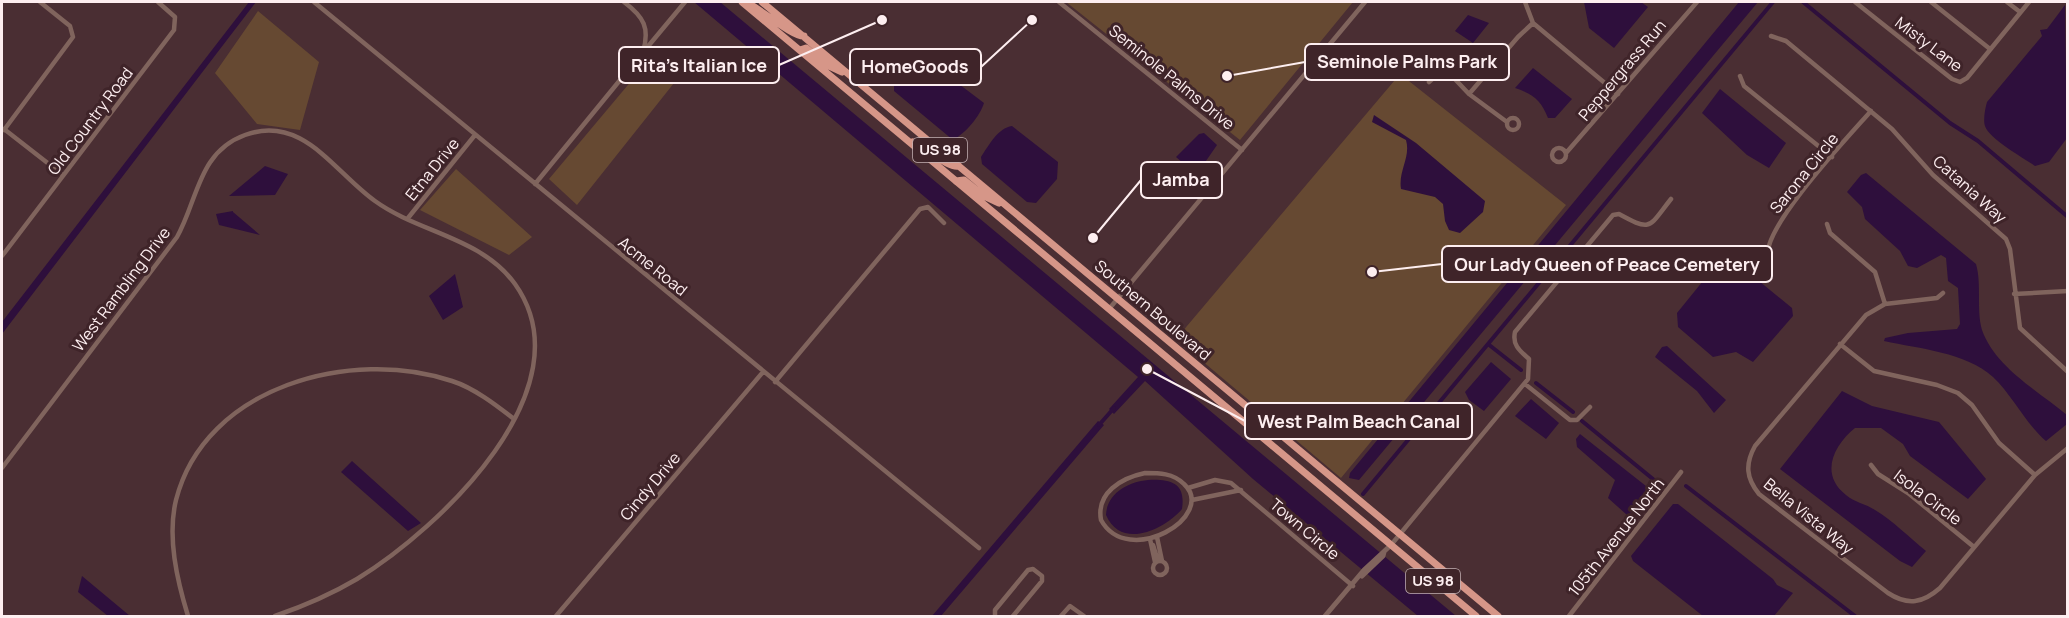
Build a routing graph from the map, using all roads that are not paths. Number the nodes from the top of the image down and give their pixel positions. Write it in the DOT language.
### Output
graph roads {
  1 [pos="40,2"];
  2 [pos="158,2"];
  3 [pos="314,2"];
  4 [pos="624,2"];
  5 [pos="685,2"];
  6 [pos="743,2"];
  7 [pos="762,2"];
  8 [pos="1059,2"];
  9 [pos="1365,2"];
  10 [pos="1525,2"];
  11 [pos="1696,2"];
  12 [pos="1855,2"];
  13 [pos="1931,2"];
  14 [pos="2007,2"];
  15 [pos="2029,2"];
  16 [pos="2020,12"];
  17 [pos="1533,23"];
  18 [pos="804,36"];
  19 [pos="1771,36"];
  20 [pos="1990,49"];
  21 [pos="800,50"];
  22 [pos="1435,51"];
  23 [pos="643,52"];
  24 [pos="1446,64"];
  25 [pos="1441,71"];
  26 [pos="1451,75"];
  27 [pos="1740,76"];
  28 [pos="853,77"];
  29 [pos="1429,82"];
  30 [pos="1618,93"];
  31 [pos="1469,94"];
  32 [pos="1871,111"];
  33 [pos="1507,122"];
  34 [pos="3,129"];
  35 [pos="475,135"];
  36 [pos="905,138"];
  37 [pos="1242,150"];
  38 [pos="1566,153"];
  39 [pos="1832,157"];
  40 [pos="959,166"];
  41 [pos="63,175"];
  42 [pos="956,181"];
  43 [pos="535,184"];
  44 [pos="1671,199"];
  45 [pos="1009,208"];
  46 [pos="408,218"];
  47 [pos="944,223"];
  48 [pos="1827,224"];
  49 [pos="1768,255"];
  50 [pos="2,256"];
  51 [pos="2067,291"];
  52 [pos="1942,293"];
  53 [pos="2014,294"];
  54 [pos="1118,298"];
  55 [pos="1885,304"];
  56 [pos="1109,309"];
  57 [pos="1840,344"];
  58 [pos="763,372"];
  59 [pos="2067,372"];
  60 [pos="775,382"];
  61 [pos="1525,384"];
  62 [pos="1590,407"];
  63 [pos="514,419"];
  64 [pos="2067,448"];
  65 [pos="1871,465"];
  66 [pos="2,468"];
  67 [pos="1682,472"];
  68 [pos="2035,475"];
  69 [pos="1188,488"];
  70 [pos="1241,490"];
  71 [pos="1192,500"];
  72 [pos="1400,534"];
  73 [pos="1157,537"];
  74 [pos="1150,541"];
  75 [pos="1391,545"];
  76 [pos="1974,547"];
  77 [pos="979,548"];
  78 [pos="1353,586"];
  79 [pos="188,616"];
  80 [pos="274,616"];
  81 [pos="555,616"];
  82 [pos="995,616"];
  83 [pos="1013,616"];
  84 [pos="1061,616"];
  85 [pos="1084,616"];
  86 [pos="1325,616"];
  87 [pos="1476,616"];
  88 [pos="1498,616"];
  89 [pos="1569,616"];
  1 -- 34 [label="street"];
  2 -- 41 [label="street, Old Country Road"];
  3 -- 35 [label="street, Acme Road"];
  4 -- 23 [label="street"];
  5 -- 23 [label="street"];
  6 -- 18 [label="highway"];
  6 -- 21 [label="highway, Southern Boulevard / US 98"];
  7 -- 18 [label="highway, Southern Boulevard / US 98"];
  8 -- 37 [label="street, Seminole Palms Drive"];
  9 -- 37 [label="street"];
  10 -- 17 [label="street"];
  11 -- 30 [label="street, Peppergrass Run"];
  12 -- 20 [label="street, Misty Lane"];
  13 -- 20 [label="street"];
  14 -- 16 [label="street"];
  15 -- 16 [label="street"];
  16 -- 20 [label="street"];
  17 -- 30 [label="street"];
  17 -- 31 [label="street"];
  18 -- 28 [label="highway, Southern Boulevard / US 98"];
  19 -- 32 [label="street, Catania Way"];
  21 -- 28 [label="highway"];
  21 -- 36 [label="highway, Southern Boulevard / US 98"];
  22 -- 24 [label="street"];
  23 -- 43 [label="street"];
  24 -- 25 [label="street"];
  24 -- 26 [label="street"];
  25 -- 26 [label="street"];
  25 -- 29 [label="street"];
  26 -- 31 [label="street"];
  27 -- 39 [label="street"];
  28 -- 40 [label="highway, Southern Boulevard / US 98"];
  30 -- 38 [label="street, Peppergrass Run"];
  31 -- 33 [label="street"];
  32 -- 39 [label="street, Sarona Circle"];
  32 -- 53 [label="street, Catania Way"];
  34 -- 41 [label="street"];
  35 -- 43 [label="street, Acme Road"];
  35 -- 46 [label="street, Etna Drive"];
  36 -- 40 [label="highway"];
  36 -- 42 [label="highway, Southern Boulevard / US 98"];
  37 -- 54 [label="street"];
  39 -- 49 [label="street, Sarona Circle"];
  40 -- 45 [label="highway, Southern Boulevard / US 98"];
  41 -- 50 [label="street, Old Country Road"];
  42 -- 45 [label="highway"];
  42 -- 56 [label="highway, Southern Boulevard / US 98"];
  43 -- 58 [label="street, Acme Road"];
  44 -- 61 [label="street"];
  45 -- 54 [label="highway, Southern Boulevard / US 98"];
  46 -- 63 [label="street, West Rambling Drive"];
  46 -- 66 [label="street, West Rambling Drive"];
  47 -- 60 [label="street"];
  48 -- 55 [label="street"];
  51 -- 53 [label="street"];
  52 -- 55 [label="street, Bella Vista Way"];
  53 -- 59 [label="street, Catania Way"];
  54 -- 56 [label="street"];
  54 -- 72 [label="highway, Southern Boulevard / US 98"];
  55 -- 57 [label="street, Bella Vista Way"];
  56 -- 75 [label="highway, Southern Boulevard / US 98"];
  57 -- 68 [label="street"];
  57 -- 76 [label="street, Bella Vista Way"];
  58 -- 60 [label="street, Acme Road"];
  58 -- 81 [label="street, Cindy Drive"];
  60 -- 77 [label="street, Acme Road"];
  61 -- 62 [label="street"];
  61 -- 72 [label="street"];
  63 -- 79 [label="street"];
  63 -- 80 [label="street, West Rambling Drive"];
  64 -- 68 [label="street, Bella Vista Way"];
  65 -- 76 [label="street, Isola Circle"];
  67 -- 89 [label="street, 105th Avenue North"];
  68 -- 76 [label="street, Bella Vista Way"];
  69 -- 70 [label="street, Town Circle"];
  69 -- 71 [label="street"];
  69 -- 74 [label="street"];
  70 -- 71 [label="street"];
  70 -- 78 [label="street, Town Circle"];
  71 -- 73 [label="street"];
  72 -- 75 [label="street"];
  72 -- 88 [label="highway, Southern Boulevard / US 98"];
  73 -- 74 [label="street"];
  73 -- 74 [label="street"];
  75 -- 78 [label="street"];
  75 -- 87 [label="highway, Southern Boulevard / US 98"];
  78 -- 86 [label="street"];
  82 -- 83 [label="street"];
  84 -- 85 [label="street"];
}
